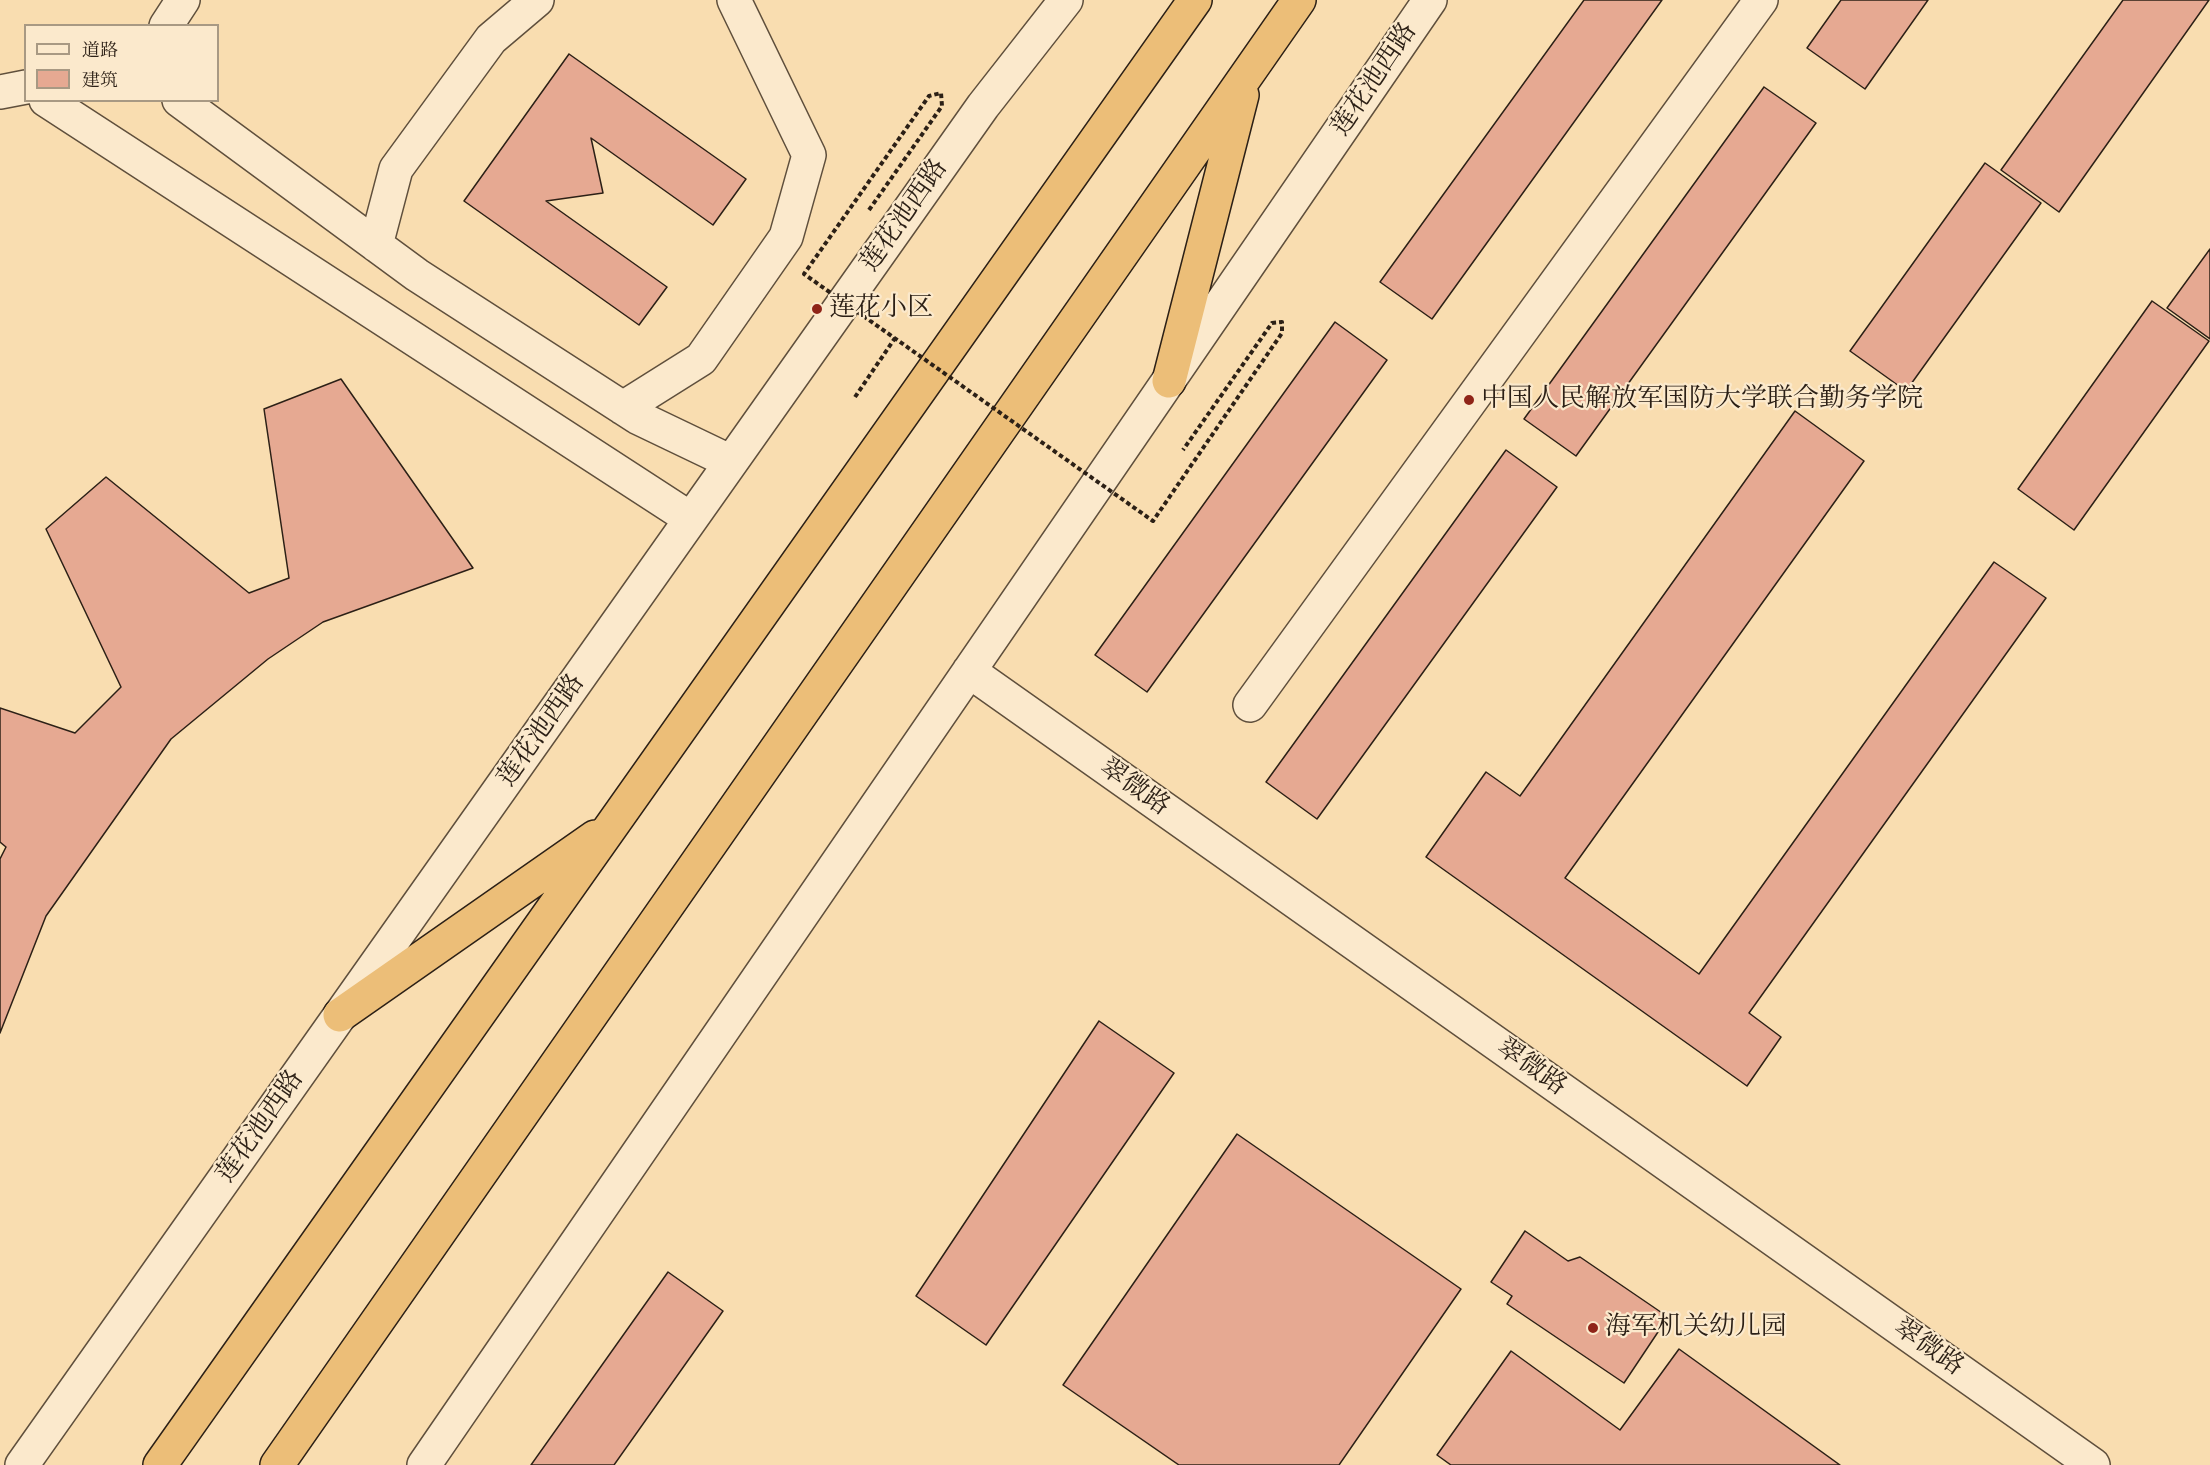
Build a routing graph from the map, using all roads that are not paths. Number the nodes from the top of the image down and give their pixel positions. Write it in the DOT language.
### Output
graph roads {
  1 [pos="183,0"];
  2 [pos="537,0"];
  3 [pos="734,0"];
  4 [pos="1066,0"];
  5 [pos="1299,0"];
  6 [pos="1430,0"];
  7 [pos="1761,0"];
  8 [pos="1187,7"];
  9 [pos="167,24"];
  10 [pos="1247,75"];
  11 [pos="24,87"];
  12 [pos="0,92"];
  13 [pos="49,102"];
  14 [pos="182,102"];
  15 [pos="376,245"];
  16 [pos="1169,381"];
  17 [pos="623,408"];
  18 [pos="731,462"];
  19 [pos="692,519"];
  20 [pos="969,672"];
  21 [pos="1250,705"];
  22 [pos="613,824"];
  23 [pos="340,1015"];
  24 [pos="22,1465"];
  25 [pos="160,1465"];
  26 [pos="277,1465"];
  27 [pos="424,1465"];
  28 [pos="2093,1465"];
  1 -- 9 [label="street"];
  2 -- 15 [label="street"];
  3 -- 17 [label="street"];
  4 -- 18 [label="street, 莲花池西路"];
  5 -- 10 [label="highway"];
  6 -- 16 [label="street, 莲花池西路"];
  7 -- 21 [label="street"];
  8 -- 22 [label="highway"];
  10 -- 16 [label="highway"];
  10 -- 26 [label="highway"];
  11 -- 12 [label="street"];
  13 -- 19 [label="street"];
  14 -- 15 [label="street"];
  15 -- 17 [label="street"];
  16 -- 20 [label="street, 莲花池西路"];
  17 -- 18 [label="street"];
  18 -- 19 [label="street, 莲花池西路"];
  19 -- 23 [label="street, 莲花池西路"];
  20 -- 27 [label="street, 莲花池西路"];
  20 -- 28 [label="street, 翠微路"];
  22 -- 23 [label="highway"];
  22 -- 25 [label="highway"];
  23 -- 24 [label="street, 莲花池西路"];
}
